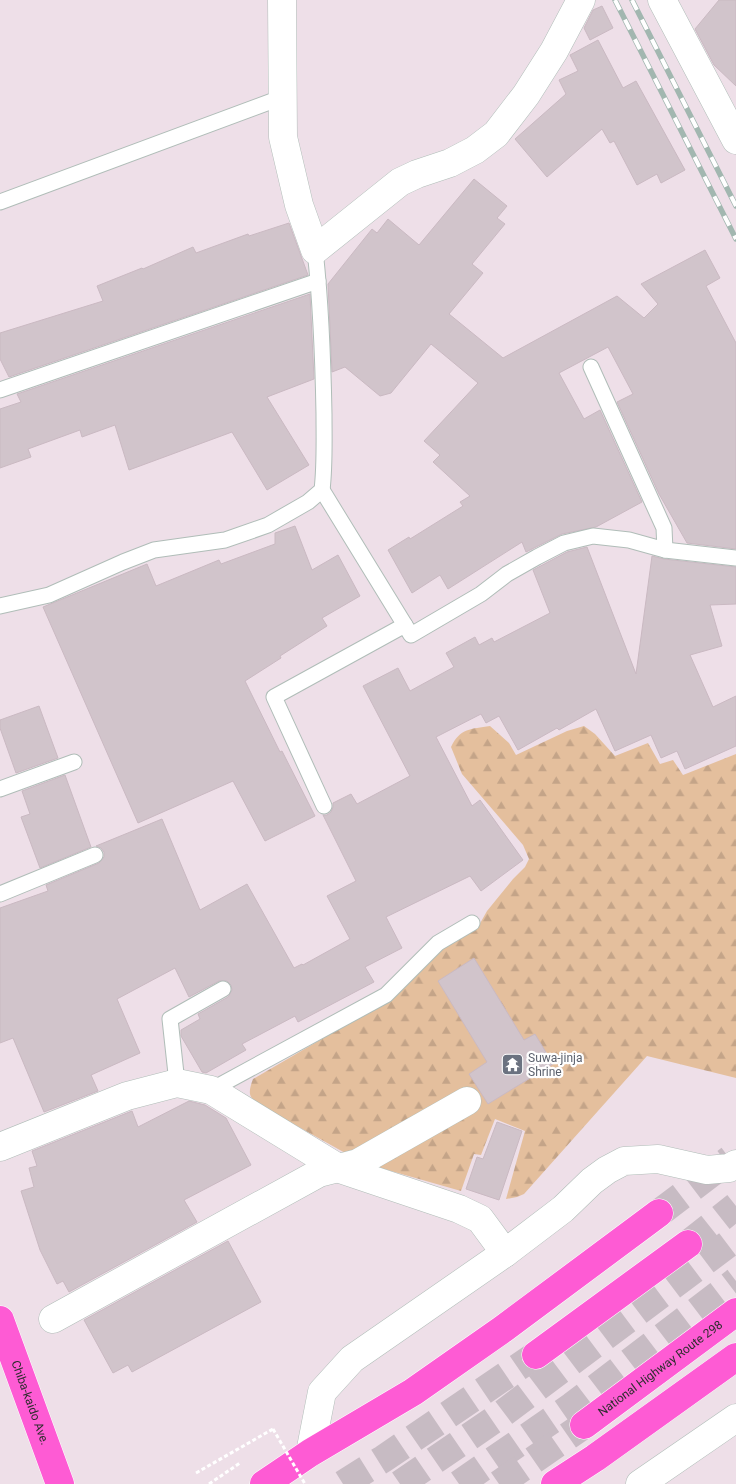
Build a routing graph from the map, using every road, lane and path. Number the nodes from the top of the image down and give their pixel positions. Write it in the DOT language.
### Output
graph roads {
  1 [pos="282,0"];
  2 [pos="581,0"];
  3 [pos="662,0"];
  4 [pos="282,97"];
  5 [pos="732,123"];
  6 [pos="0,202"];
  7 [pos="315,250"];
  8 [pos="318,281"];
  9 [pos="591,367"];
  10 [pos="0,390"];
  11 [pos="322,490"];
  12 [pos="665,550"];
  13 [pos="736,558"];
  14 [pos="0,606"];
  15 [pos="405,624"];
  16 [pos="74,762"];
  17 [pos="0,789"];
  18 [pos="324,806"];
  19 [pos="95,855"];
  20 [pos="0,894"];
  21 [pos="472,923"];
  22 [pos="223,989"];
  23 [pos="177,1083"];
  24 [pos="211,1090"];
  25 [pos="467,1101"];
  26 [pos="0,1147"];
  27 [pos="736,1164"];
  28 [pos="340,1169"];
  29 [pos="659,1213"];
  30 [pos="688,1244"];
  31 [pos="505,1253"];
  32 [pos="736,1312"];
  33 [pos="53,1319"];
  34 [pos="0,1320"];
  35 [pos="536,1355"];
  36 [pos="736,1357"];
  37 [pos="736,1418"];
  38 [pos="584,1426"];
  39 [pos="310,1453"];
  40 [pos="196,1473"];
  41 [pos="60,1484"];
  42 [pos="264,1484"];
  43 [pos="305,1484"];
  44 [pos="555,1484"];
  45 [pos="640,1484"];
  1 -- 4 [label="street"];
  2 -- 7 [label="street"];
  3 -- 5 [label="street"];
  4 -- 6 [label="lane"];
  4 -- 7 [label="street"];
  7 -- 8 [label="lane"];
  8 -- 10 [label="lane"];
  8 -- 11 [label="lane"];
  9 -- 12 [label="lane"];
  11 -- 14 [label="lane"];
  11 -- 15 [label="lane"];
  12 -- 13 [label="lane"];
  12 -- 15 [label="lane"];
  15 -- 18 [label="lane"];
  16 -- 17 [label="lane"];
  19 -- 20 [label="lane"];
  21 -- 24 [label="lane"];
  22 -- 23 [label="lane"];
  23 -- 24 [label="street"];
  23 -- 26 [label="street"];
  24 -- 28 [label="street"];
  25 -- 28 [label="street"];
  27 -- 31 [label="street"];
  28 -- 31 [label="street"];
  28 -- 33 [label="street"];
  29 -- 39 [label="highway"];
  30 -- 35 [label="highway"];
  31 -- 39 [label="street"];
  32 -- 38 [label="highway, National Highway Route 298"];
  34 -- 41 [label="highway, Chiba-kaido Ave."];
  36 -- 44 [label="highway"];
  37 -- 45 [label="street"];
  39 -- 42 [label="highway"];
  40 -- 43 [label="path, bridge"];
}
